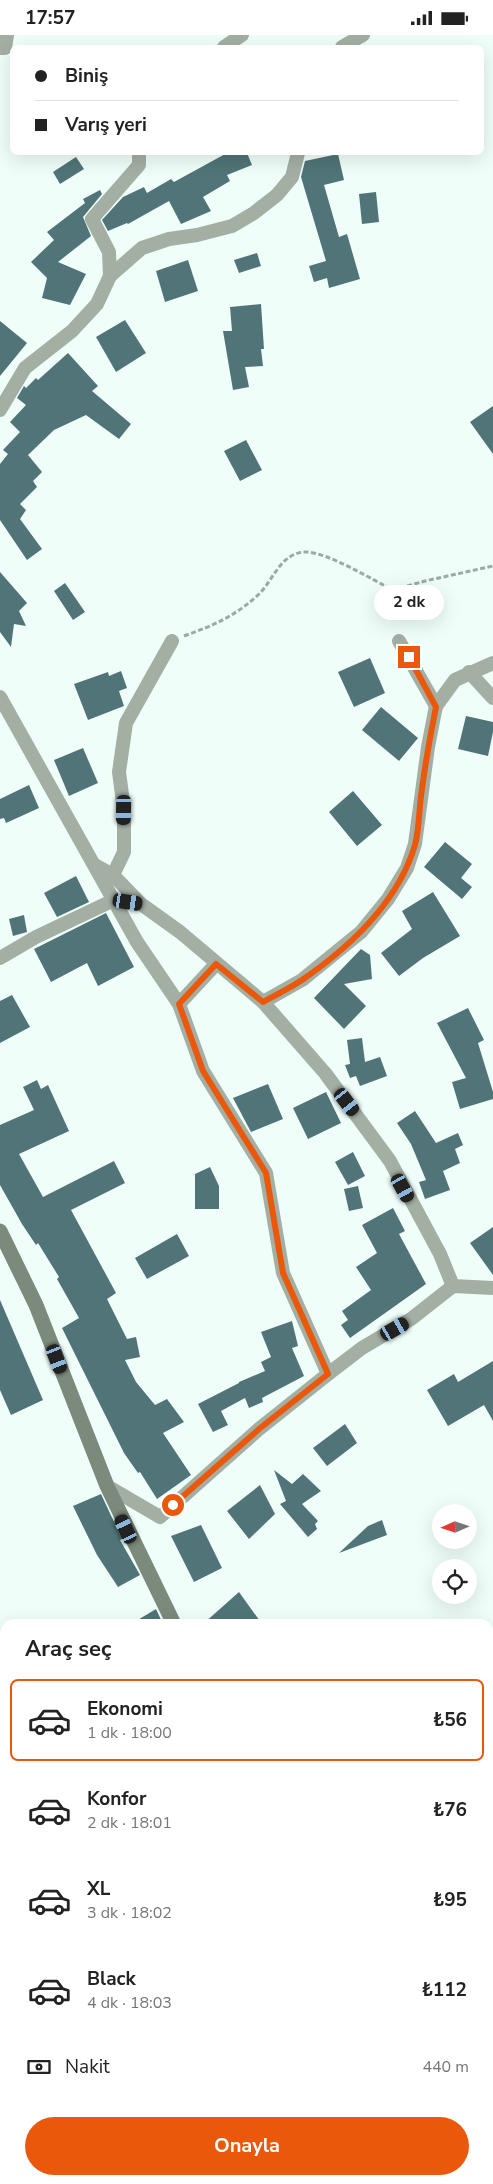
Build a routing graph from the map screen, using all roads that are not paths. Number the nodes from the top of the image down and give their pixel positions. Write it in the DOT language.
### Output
graph roads {
  1 [pos="242,35"];
  2 [pos="364,35"];
  3 [pos="227,45"];
  4 [pos="346,45"];
  5 [pos="139,155"];
  6 [pos="298,155"];
  7 [pos="110,276"];
  8 [pos="0,410"];
  9 [pos="172,641"];
  10 [pos="400,641"];
  11 [pos="493,663"];
  12 [pos="469,672"];
  13 [pos="0,697"];
  14 [pos="493,698"];
  15 [pos="436,707"];
  16 [pos="95,865"];
  17 [pos="113,875"];
  18 [pos="114,900"];
  19 [pos="141,905"];
  20 [pos="0,958"];
  21 [pos="216,964"];
  22 [pos="263,1002"];
  23 [pos="179,1004"];
  24 [pos="0,1231"];
  25 [pos="454,1286"];
  26 [pos="493,1288"];
  27 [pos="328,1374"];
  28 [pos="106,1486"];
  29 [pos="172,1619"];
  1 -- 3 [label="street"];
  2 -- 4 [label="street"];
  5 -- 7 [label="street"];
  6 -- 7 [label="street"];
  7 -- 8 [label="street"];
  9 -- 17 [label="street"];
  10 -- 15 [label="street"];
  11 -- 12 [label="street"];
  12 -- 14 [label="street"];
  12 -- 15 [label="street"];
  13 -- 16 [label="street"];
  15 -- 22 [label="street"];
  16 -- 17 [label="street"];
  16 -- 18 [label="street"];
  17 -- 19 [label="street"];
  18 -- 19 [label="street"];
  18 -- 20 [label="street"];
  18 -- 23 [label="street"];
  19 -- 21 [label="street"];
  21 -- 22 [label="street"];
  21 -- 23 [label="street"];
  22 -- 25 [label="street"];
  23 -- 27 [label="street"];
  24 -- 28 [label="street"];
  25 -- 26 [label="street"];
  25 -- 27 [label="street"];
  27 -- 28 [label="street"];
  28 -- 29 [label="street"];
}
